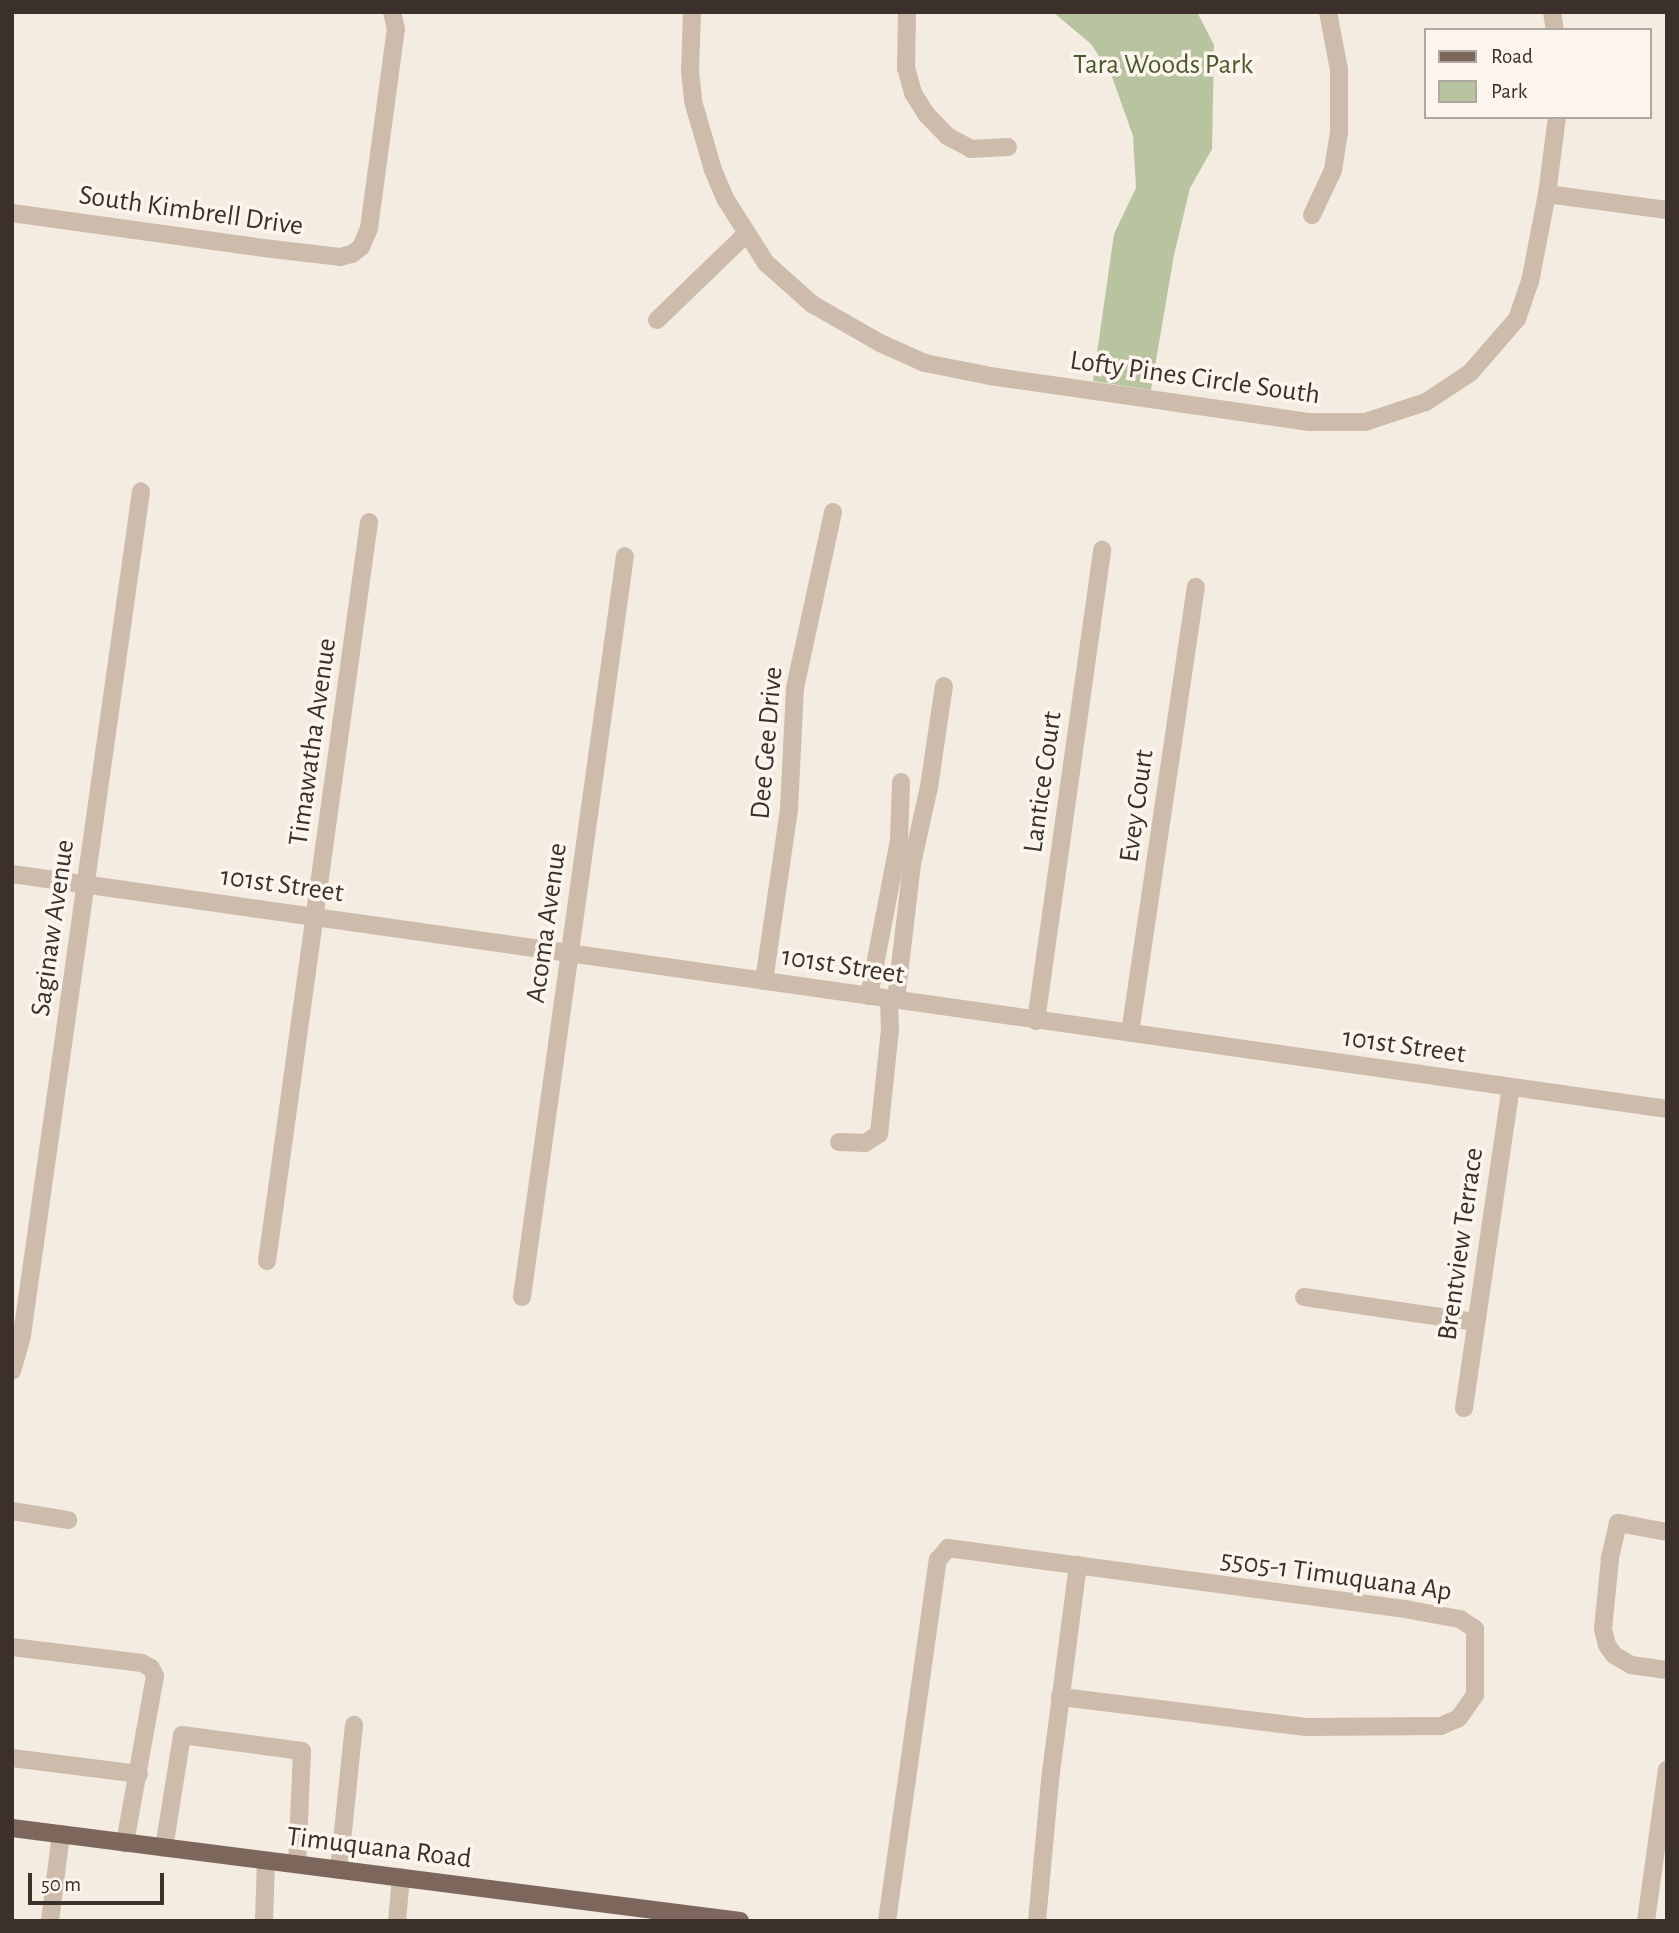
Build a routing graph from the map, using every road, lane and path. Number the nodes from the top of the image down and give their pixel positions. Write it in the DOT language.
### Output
graph roads {
  1 [pos="392,12"];
  2 [pos="692,12"];
  3 [pos="907,12"];
  4 [pos="1328,12"];
  5 [pos="1557,119"];
  6 [pos="1008,147"];
  7 [pos="1547,194"];
  8 [pos="1667,210"];
  9 [pos="12,213"];
  10 [pos="1312,215"];
  11 [pos="746,234"];
  12 [pos="657,320"];
  13 [pos="141,491"];
  14 [pos="833,512"];
  15 [pos="369,522"];
  16 [pos="1102,550"];
  17 [pos="625,556"];
  18 [pos="1196,587"];
  19 [pos="944,686"];
  20 [pos="901,782"];
  21 [pos="12,874"];
  22 [pos="85,884"];
  23 [pos="317,916"];
  24 [pos="569,954"];
  25 [pos="764,981"];
  26 [pos="869,996"];
  27 [pos="892,1000"];
  28 [pos="1036,1021"];
  29 [pos="1130,1033"];
  30 [pos="1511,1087"];
  31 [pos="1667,1109"];
  32 [pos="839,1142"];
  33 [pos="267,1261"];
  34 [pos="522,1297"];
  35 [pos="1304,1297"];
  36 [pos="1476,1322"];
  37 [pos="12,1371"];
  38 [pos="1464,1408"];
  39 [pos="12,1511"];
  40 [pos="68,1520"];
  41 [pos="1667,1532"];
  42 [pos="1078,1565"];
  43 [pos="12,1647"];
  44 [pos="1667,1670"];
  45 [pos="1060,1698"];
  46 [pos="354,1725"];
  47 [pos="12,1758"];
  48 [pos="1667,1769"];
  49 [pos="139,1774"];
  50 [pos="12,1828"];
  51 [pos="61,1834"];
  52 [pos="125,1843"];
  53 [pos="164,1848"];
  54 [pos="266,1861"];
  55 [pos="297,1864"];
  56 [pos="339,1870"];
  57 [pos="401,1877"];
  58 [pos="634,1914"];
  59 [pos="50,1921"];
  60 [pos="264,1921"];
  61 [pos="397,1921"];
  62 [pos="740,1921"];
  63 [pos="887,1921"];
  64 [pos="1037,1921"];
  65 [pos="1646,1921"];
  1 -- 9 [label="street, South Kimbrell Drive"];
  2 -- 11 [label="street, Lofty Pines Circle South"];
  3 -- 6 [label="street"];
  4 -- 10 [label="street"];
  5 -- 7 [label="street, Lofty Pines Circle South"];
  7 -- 8 [label="street"];
  7 -- 11 [label="street, Lofty Pines Circle South"];
  11 -- 12 [label="street"];
  13 -- 22 [label="street, Saginaw Avenue"];
  14 -- 25 [label="street, Dee Gee Drive"];
  15 -- 23 [label="street, Timawatha Avenue"];
  16 -- 28 [label="street, Lantice Court"];
  17 -- 24 [label="street, Acoma Avenue"];
  18 -- 29 [label="street, Evey Court"];
  19 -- 27 [label="street"];
  20 -- 26 [label="street"];
  21 -- 22 [label="street, 101st Street"];
  22 -- 23 [label="street, 101st Street"];
  22 -- 37 [label="street, Saginaw Avenue"];
  23 -- 24 [label="street, 101st Street"];
  23 -- 33 [label="street, Timawatha Avenue"];
  24 -- 25 [label="street, 101st Street"];
  24 -- 34 [label="street, Acoma Avenue"];
  25 -- 26 [label="street, 101st Street"];
  26 -- 27 [label="street, 101st Street"];
  27 -- 28 [label="street, 101st Street"];
  27 -- 32 [label="street"];
  28 -- 29 [label="street, 101st Street"];
  29 -- 30 [label="street, 101st Street"];
  30 -- 31 [label="street, 101st Street"];
  30 -- 36 [label="street, Brentview Terrace"];
  35 -- 36 [label="street"];
  36 -- 38 [label="street, Brentview Terrace"];
  39 -- 40 [label="street"];
  41 -- 44 [label="street"];
  42 -- 45 [label="street"];
  42 -- 45 [label="street, 5505-1 Timuquana Ap"];
  42 -- 63 [label="street"];
  43 -- 49 [label="street"];
  45 -- 64 [label="street"];
  46 -- 56 [label="street"];
  47 -- 49 [label="street"];
  48 -- 65 [label="street"];
  49 -- 52 [label="street"];
  50 -- 51 [label="main road, Timuquana Road"];
  51 -- 52 [label="main road, Timuquana Road"];
  51 -- 59 [label="street"];
  52 -- 53 [label="main road, Timuquana Road"];
  53 -- 54 [label="main road, Timuquana Road"];
  53 -- 55 [label="street"];
  54 -- 55 [label="main road, Timuquana Road"];
  54 -- 60 [label="street"];
  55 -- 56 [label="main road, Timuquana Road"];
  56 -- 57 [label="main road, Timuquana Road"];
  57 -- 58 [label="main road, Timuquana Road"];
  57 -- 61 [label="street"];
  58 -- 62 [label="main road, Timuquana Road"];
}
